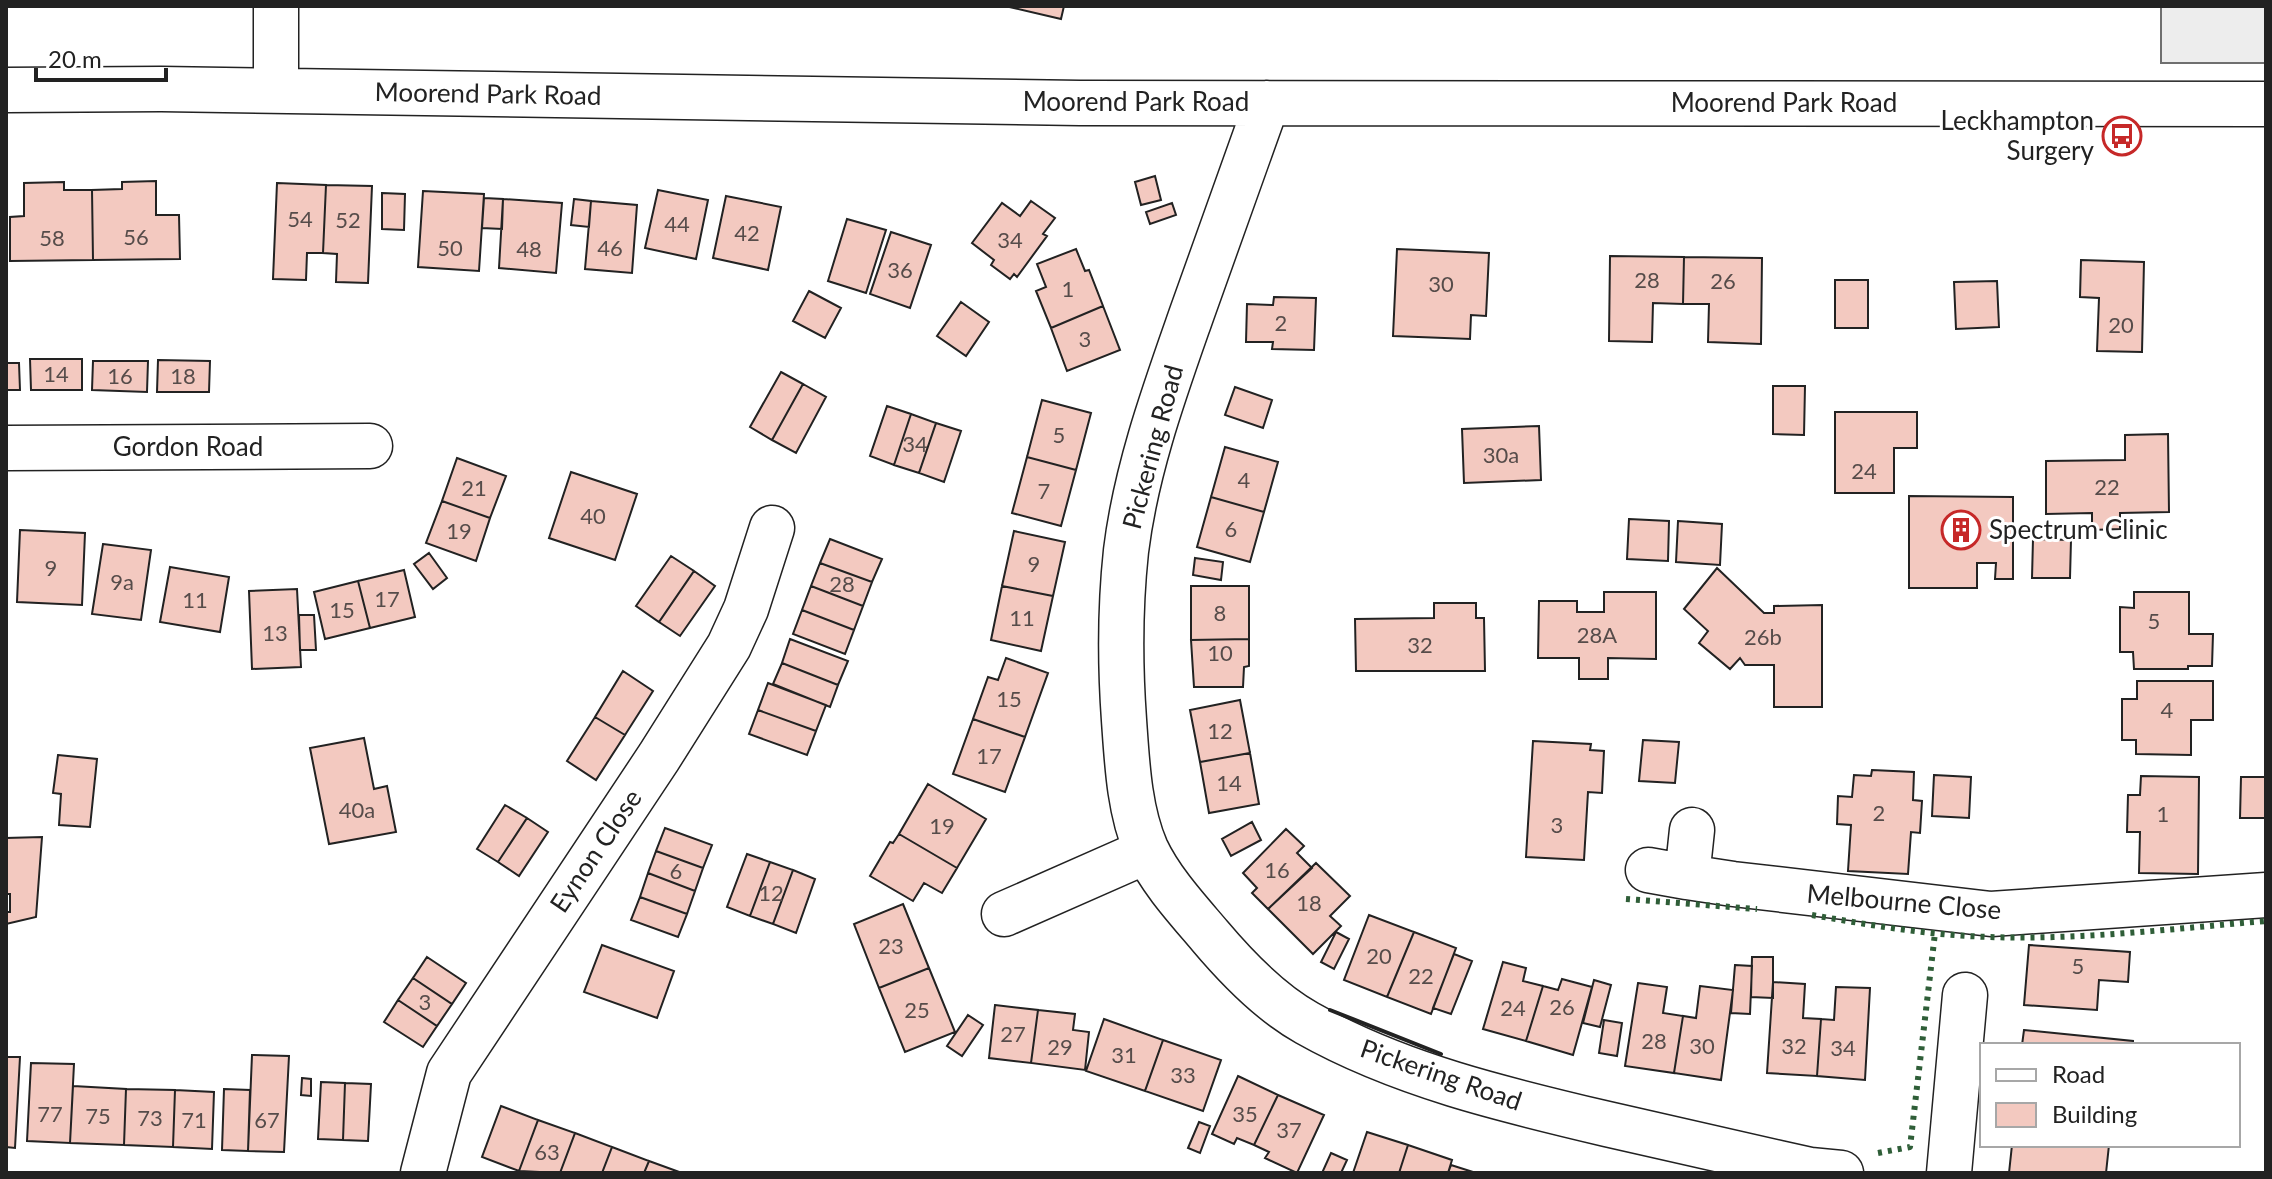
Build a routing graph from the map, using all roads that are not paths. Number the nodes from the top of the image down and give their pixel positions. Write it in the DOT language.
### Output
graph roads {
  1 [pos="276,6"];
  2 [pos="6,90"];
  3 [pos="276,91"];
  4 [pos="1267,103"];
  5 [pos="2266,104"];
  6 [pos="370,446"];
  7 [pos="6,448"];
  8 [pos="772,528"];
  9 [pos="1692,830"];
  10 [pos="1147,851"];
  11 [pos="2266,895"];
  12 [pos="1004,914"];
  13 [pos="1965,995"];
  14 [pos="1825,1172"];
  15 [pos="423,1173"];
  16 [pos="1949,1173"];
  1 -- 3 [label="street"];
  2 -- 3 [label="street, Moorend Park Road"];
  3 -- 4 [label="street, Moorend Park Road"];
  4 -- 5 [label="street, Moorend Park Road"];
  4 -- 10 [label="street, Pickering Road"];
  6 -- 7 [label="street, Gordon Road"];
  8 -- 15 [label="street, Eynon Close"];
  9 -- 11 [label="street, Melbourne Close"];
  10 -- 12 [label="street"];
  10 -- 14 [label="street, Pickering Road"];
  13 -- 16 [label="street"];
}
